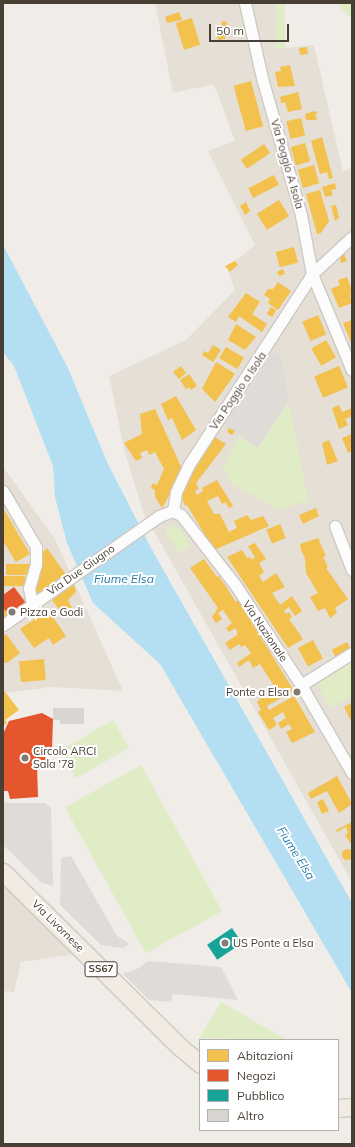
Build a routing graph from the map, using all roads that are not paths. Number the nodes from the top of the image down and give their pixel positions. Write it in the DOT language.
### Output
graph roads {
  1 [pos="245,3"];
  2 [pos="352,237"];
  3 [pos="312,274"];
  4 [pos="352,370"];
  5 [pos="3,491"];
  6 [pos="173,511"];
  7 [pos="335,526"];
  8 [pos="352,570"];
  9 [pos="32,604"];
  10 [pos="3,625"];
  11 [pos="352,653"];
  12 [pos="301,685"];
  13 [pos="352,773"];
  14 [pos="3,872"];
  15 [pos="199,1063"];
  16 [pos="352,1107"];
  17 [pos="339,1108"];
  1 -- 3 [label="street, Via Poggio A Isola"];
  2 -- 3 [label="street"];
  3 -- 4 [label="street, Via Poggio A Isola"];
  3 -- 6 [label="street, Via Poggio a Isola"];
  5 -- 9 [label="street"];
  6 -- 9 [label="street, Via Due Giugno"];
  6 -- 12 [label="street, Via Nazionale"];
  7 -- 8 [label="street"];
  9 -- 10 [label="street, Via Due Giugno"];
  11 -- 12 [label="street"];
  12 -- 13 [label="street, Via Nazionale"];
  14 -- 15 [label="main road, Via Livornese / SS67"];
  16 -- 17 [label="main road"];
}
